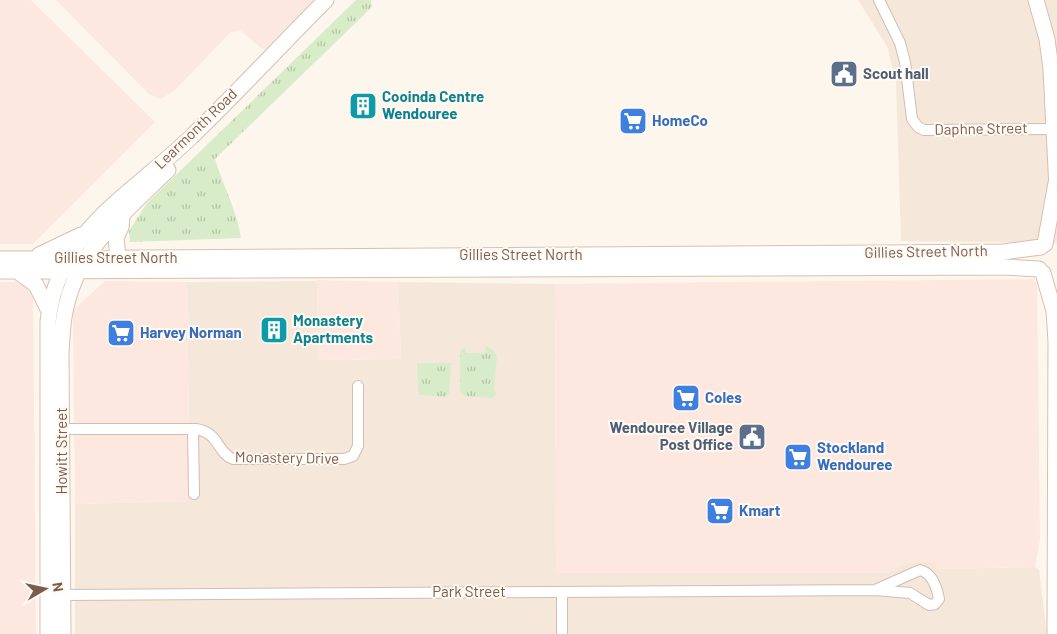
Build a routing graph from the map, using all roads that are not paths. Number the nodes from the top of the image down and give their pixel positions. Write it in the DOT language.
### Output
graph roads {
  1 [pos="326,0"];
  2 [pos="338,0"];
  3 [pos="879,0"];
  4 [pos="1036,0"];
  5 [pos="263,68"];
  6 [pos="1054,69"];
  7 [pos="1055,129"];
  8 [pos="1056,186"];
  9 [pos="123,214"];
  10 [pos="83,235"];
  11 [pos="1048,244"];
  12 [pos="32,258"];
  13 [pos="0,259"];
  14 [pos="859,261"];
  15 [pos="64,264"];
  16 [pos="83,264"];
  17 [pos="117,264"];
  18 [pos="0,271"];
  19 [pos="17,271"];
  20 [pos="1046,273"];
  21 [pos="69,295"];
  22 [pos="49,311"];
  23 [pos="358,386"];
  24 [pos="193,429"];
  25 [pos="54,430"];
  26 [pos="194,494"];
  27 [pos="55,553"];
  28 [pos="1056,558"];
  29 [pos="875,590"];
  30 [pos="562,592"];
  31 [pos="63,595"];
  32 [pos="48,634"];
  33 [pos="63,634"];
  34 [pos="562,634"];
  35 [pos="1055,634"];
  1 -- 5 [label="main road, Learmonth Road"];
  2 -- 5 [label="main road, Learmonth Road"];
  3 -- 7 [label="street, Daphne Street"];
  4 -- 6 [label="main road"];
  5 -- 9 [label="main road, Learmonth Road"];
  5 -- 10 [label="main road, Learmonth Road"];
  6 -- 7 [label="main road"];
  7 -- 8 [label="main road"];
  8 -- 11 [label="main road"];
  9 -- 16 [label="main road, Learmonth Road"];
  9 -- 17 [label="main road"];
  10 -- 12 [label="main road"];
  10 -- 15 [label="main road, Learmonth Road"];
  11 -- 14 [label="main road, Gillies Street North"];
  11 -- 20 [label="main road"];
  12 -- 13 [label="main road, Gillies Street North"];
  12 -- 15 [label="main road, Gillies Street North"];
  14 -- 17 [label="main road, Gillies Street North"];
  14 -- 20 [label="main road, Gillies Street North"];
  15 -- 16 [label="main road, Gillies Street North"];
  15 -- 19 [label="main road, Gillies Street North"];
  15 -- 22 [label="main road, Howitt Street"];
  16 -- 17 [label="main road, Gillies Street North"];
  16 -- 21 [label="main road, Howitt Street"];
  17 -- 21 [label="main road"];
  18 -- 19 [label="main road, Gillies Street North"];
  19 -- 22 [label="main road"];
  20 -- 28 [label="main road"];
  21 -- 25 [label="main road, Howitt Street"];
  22 -- 25 [label="main road, Howitt Street"];
  23 -- 24 [label="street, Monastery Drive"];
  24 -- 25 [label="street, Monastery Drive"];
  24 -- 26 [label="street"];
  25 -- 27 [label="main road, Howitt Street"];
  27 -- 31 [label="main road, Howitt Street"];
  27 -- 32 [label="main road, Howitt Street"];
  28 -- 35 [label="main road"];
  29 -- 29 [label="street, Park Street"];
  29 -- 30 [label="street, Park Street"];
  30 -- 31 [label="street, Park Street"];
  30 -- 34 [label="street"];
  31 -- 33 [label="main road, Howitt Street"];
}
